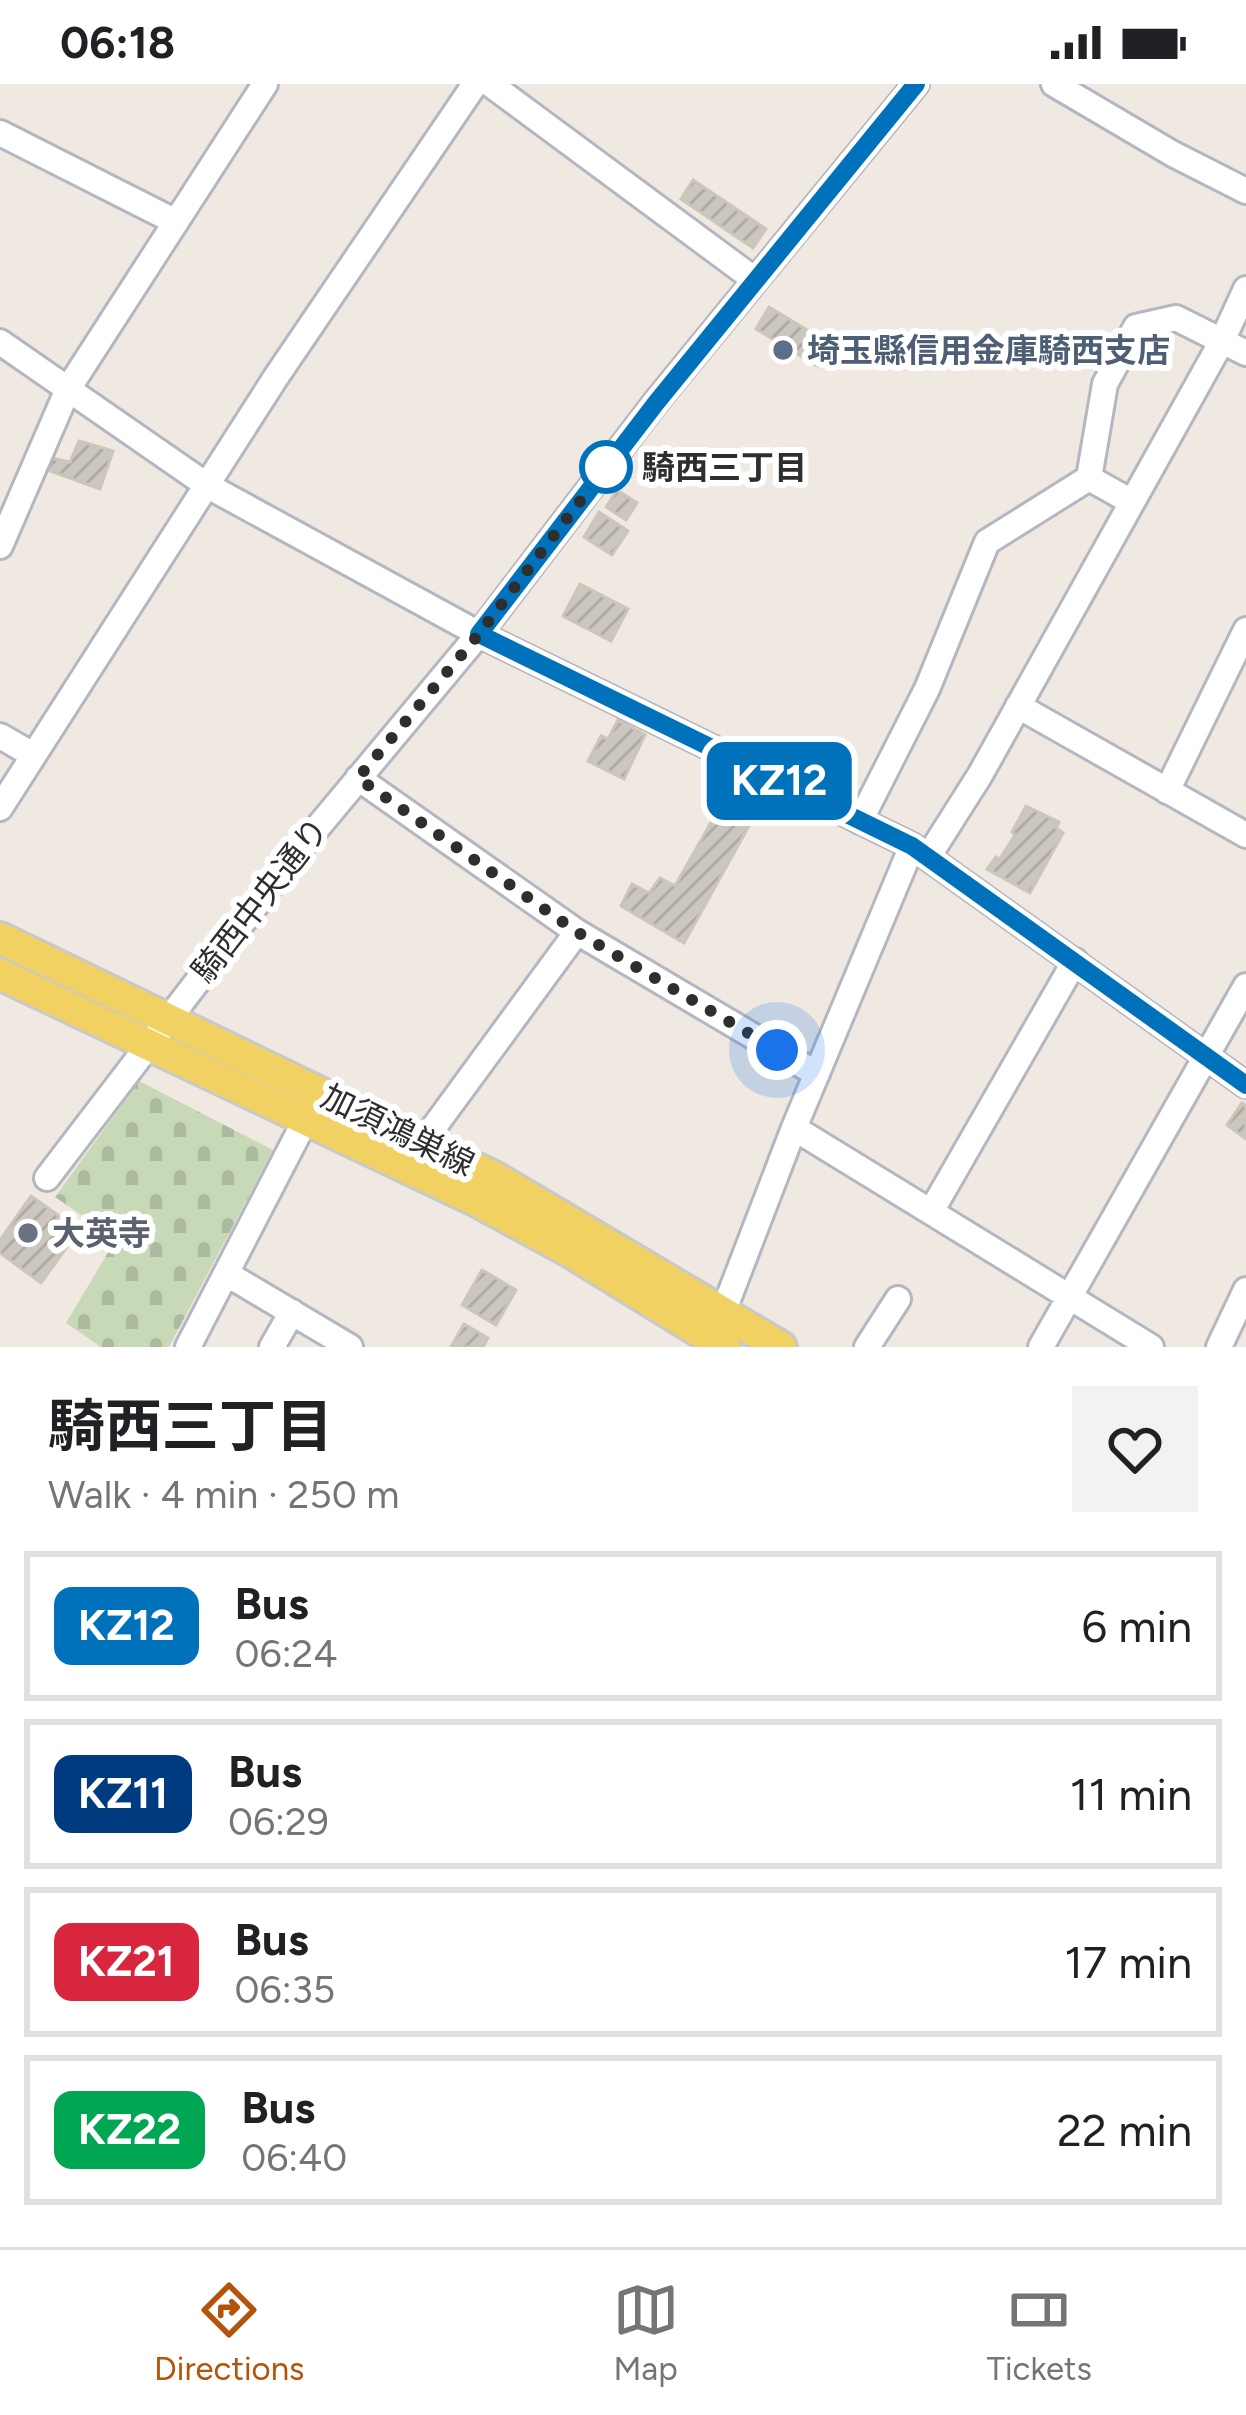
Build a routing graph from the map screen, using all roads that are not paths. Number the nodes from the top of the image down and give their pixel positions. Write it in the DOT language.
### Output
graph roads {
  1 [pos="265,84"];
  2 [pos="476,84"];
  3 [pos="490,84"];
  4 [pos="916,84"];
  5 [pos="1054,84"];
  6 [pos="0,134"];
  7 [pos="1246,191"];
  8 [pos="176,222"];
  9 [pos="755,280"];
  10 [pos="1246,289"];
  11 [pos="1222,341"];
  12 [pos="0,342"];
  13 [pos="1246,353"];
  14 [pos="68,389"];
  15 [pos="1089,478"];
  16 [pos="208,486"];
  17 [pos="1130,502"];
  18 [pos="0,546"];
  19 [pos="1246,630"];
  20 [pos="479,634"];
  21 [pos="1018,706"];
  22 [pos="0,736"];
  23 [pos="33,755"];
  24 [pos="358,778"];
  25 [pos="1167,791"];
  26 [pos="0,808"];
  27 [pos="860,821"];
  28 [pos="1246,835"];
  29 [pos="920,852"];
  30 [pos="577,932"];
  31 [pos="0,938"];
  32 [pos="1075,961"];
  33 [pos="0,974"];
  34 [pos="1246,986"];
  35 [pos="167,1017"];
  36 [pos="148,1043"];
  37 [pos="1204,1057"];
  38 [pos="817,1074"];
  39 [pos="1246,1085"];
  40 [pos="307,1117"];
  41 [pos="794,1128"];
  42 [pos="423,1142"];
  43 [pos="47,1178"];
  44 [pos="932,1210"];
  45 [pos="227,1274"];
  46 [pos="1246,1290"];
  47 [pos="1070,1297"];
  48 [pos="898,1299"];
  49 [pos="292,1312"];
  50 [pos="718,1336"];
  51 [pos="188,1347"];
  52 [pos="272,1347"];
  53 [pos="350,1347"];
  54 [pos="782,1347"];
  55 [pos="867,1347"];
  56 [pos="1041,1347"];
  57 [pos="1151,1347"];
  58 [pos="1219,1347"];
  1 -- 8 [label="street"];
  2 -- 16 [label="street"];
  3 -- 9 [label="street"];
  4 -- 9 [label="street, 騎西中央通り"];
  5 -- 7 [label="street"];
  6 -- 8 [label="street"];
  8 -- 14 [label="street"];
  9 -- 20 [label="street, 騎西中央通り"];
  10 -- 11 [label="street"];
  11 -- 13 [label="street"];
  11 -- 15 [label="street"];
  11 -- 17 [label="street"];
  12 -- 14 [label="street"];
  14 -- 16 [label="street"];
  14 -- 18 [label="street"];
  15 -- 17 [label="street"];
  15 -- 27 [label="street"];
  16 -- 20 [label="street"];
  16 -- 23 [label="street"];
  17 -- 21 [label="street"];
  19 -- 25 [label="street"];
  20 -- 24 [label="street, 騎西中央通り"];
  20 -- 27 [label="street"];
  21 -- 25 [label="street"];
  21 -- 29 [label="street"];
  22 -- 23 [label="street"];
  23 -- 26 [label="street"];
  24 -- 30 [label="street"];
  24 -- 35 [label="street, 騎西中央通り"];
  25 -- 28 [label="street"];
  27 -- 29 [label="street"];
  29 -- 32 [label="street"];
  29 -- 38 [label="street"];
  30 -- 38 [label="street"];
  30 -- 42 [label="street"];
  31 -- 35 [label="main road, 加須鴻巣線"];
  32 -- 37 [label="street"];
  32 -- 44 [label="street"];
  33 -- 36 [label="main road, 加須鴻巣線"];
  34 -- 37 [label="street"];
  35 -- 36 [label="street, 騎西中央通り"];
  35 -- 42 [label="main road, 加須鴻巣線"];
  36 -- 40 [label="main road, 加須鴻巣線"];
  36 -- 43 [label="street, 騎西中央通り"];
  37 -- 39 [label="street"];
  37 -- 47 [label="street"];
  38 -- 41 [label="street"];
  40 -- 45 [label="street"];
  40 -- 50 [label="main road, 加須鴻巣線"];
  41 -- 44 [label="street"];
  41 -- 50 [label="street"];
  42 -- 50 [label="main road, 加須鴻巣線"];
  44 -- 47 [label="street"];
  45 -- 49 [label="street"];
  45 -- 51 [label="street"];
  46 -- 58 [label="street"];
  47 -- 56 [label="street"];
  47 -- 57 [label="street"];
  48 -- 55 [label="street"];
  49 -- 52 [label="street"];
  49 -- 53 [label="street"];
  50 -- 54 [label="main road, 加須鴻巣線"];
}
